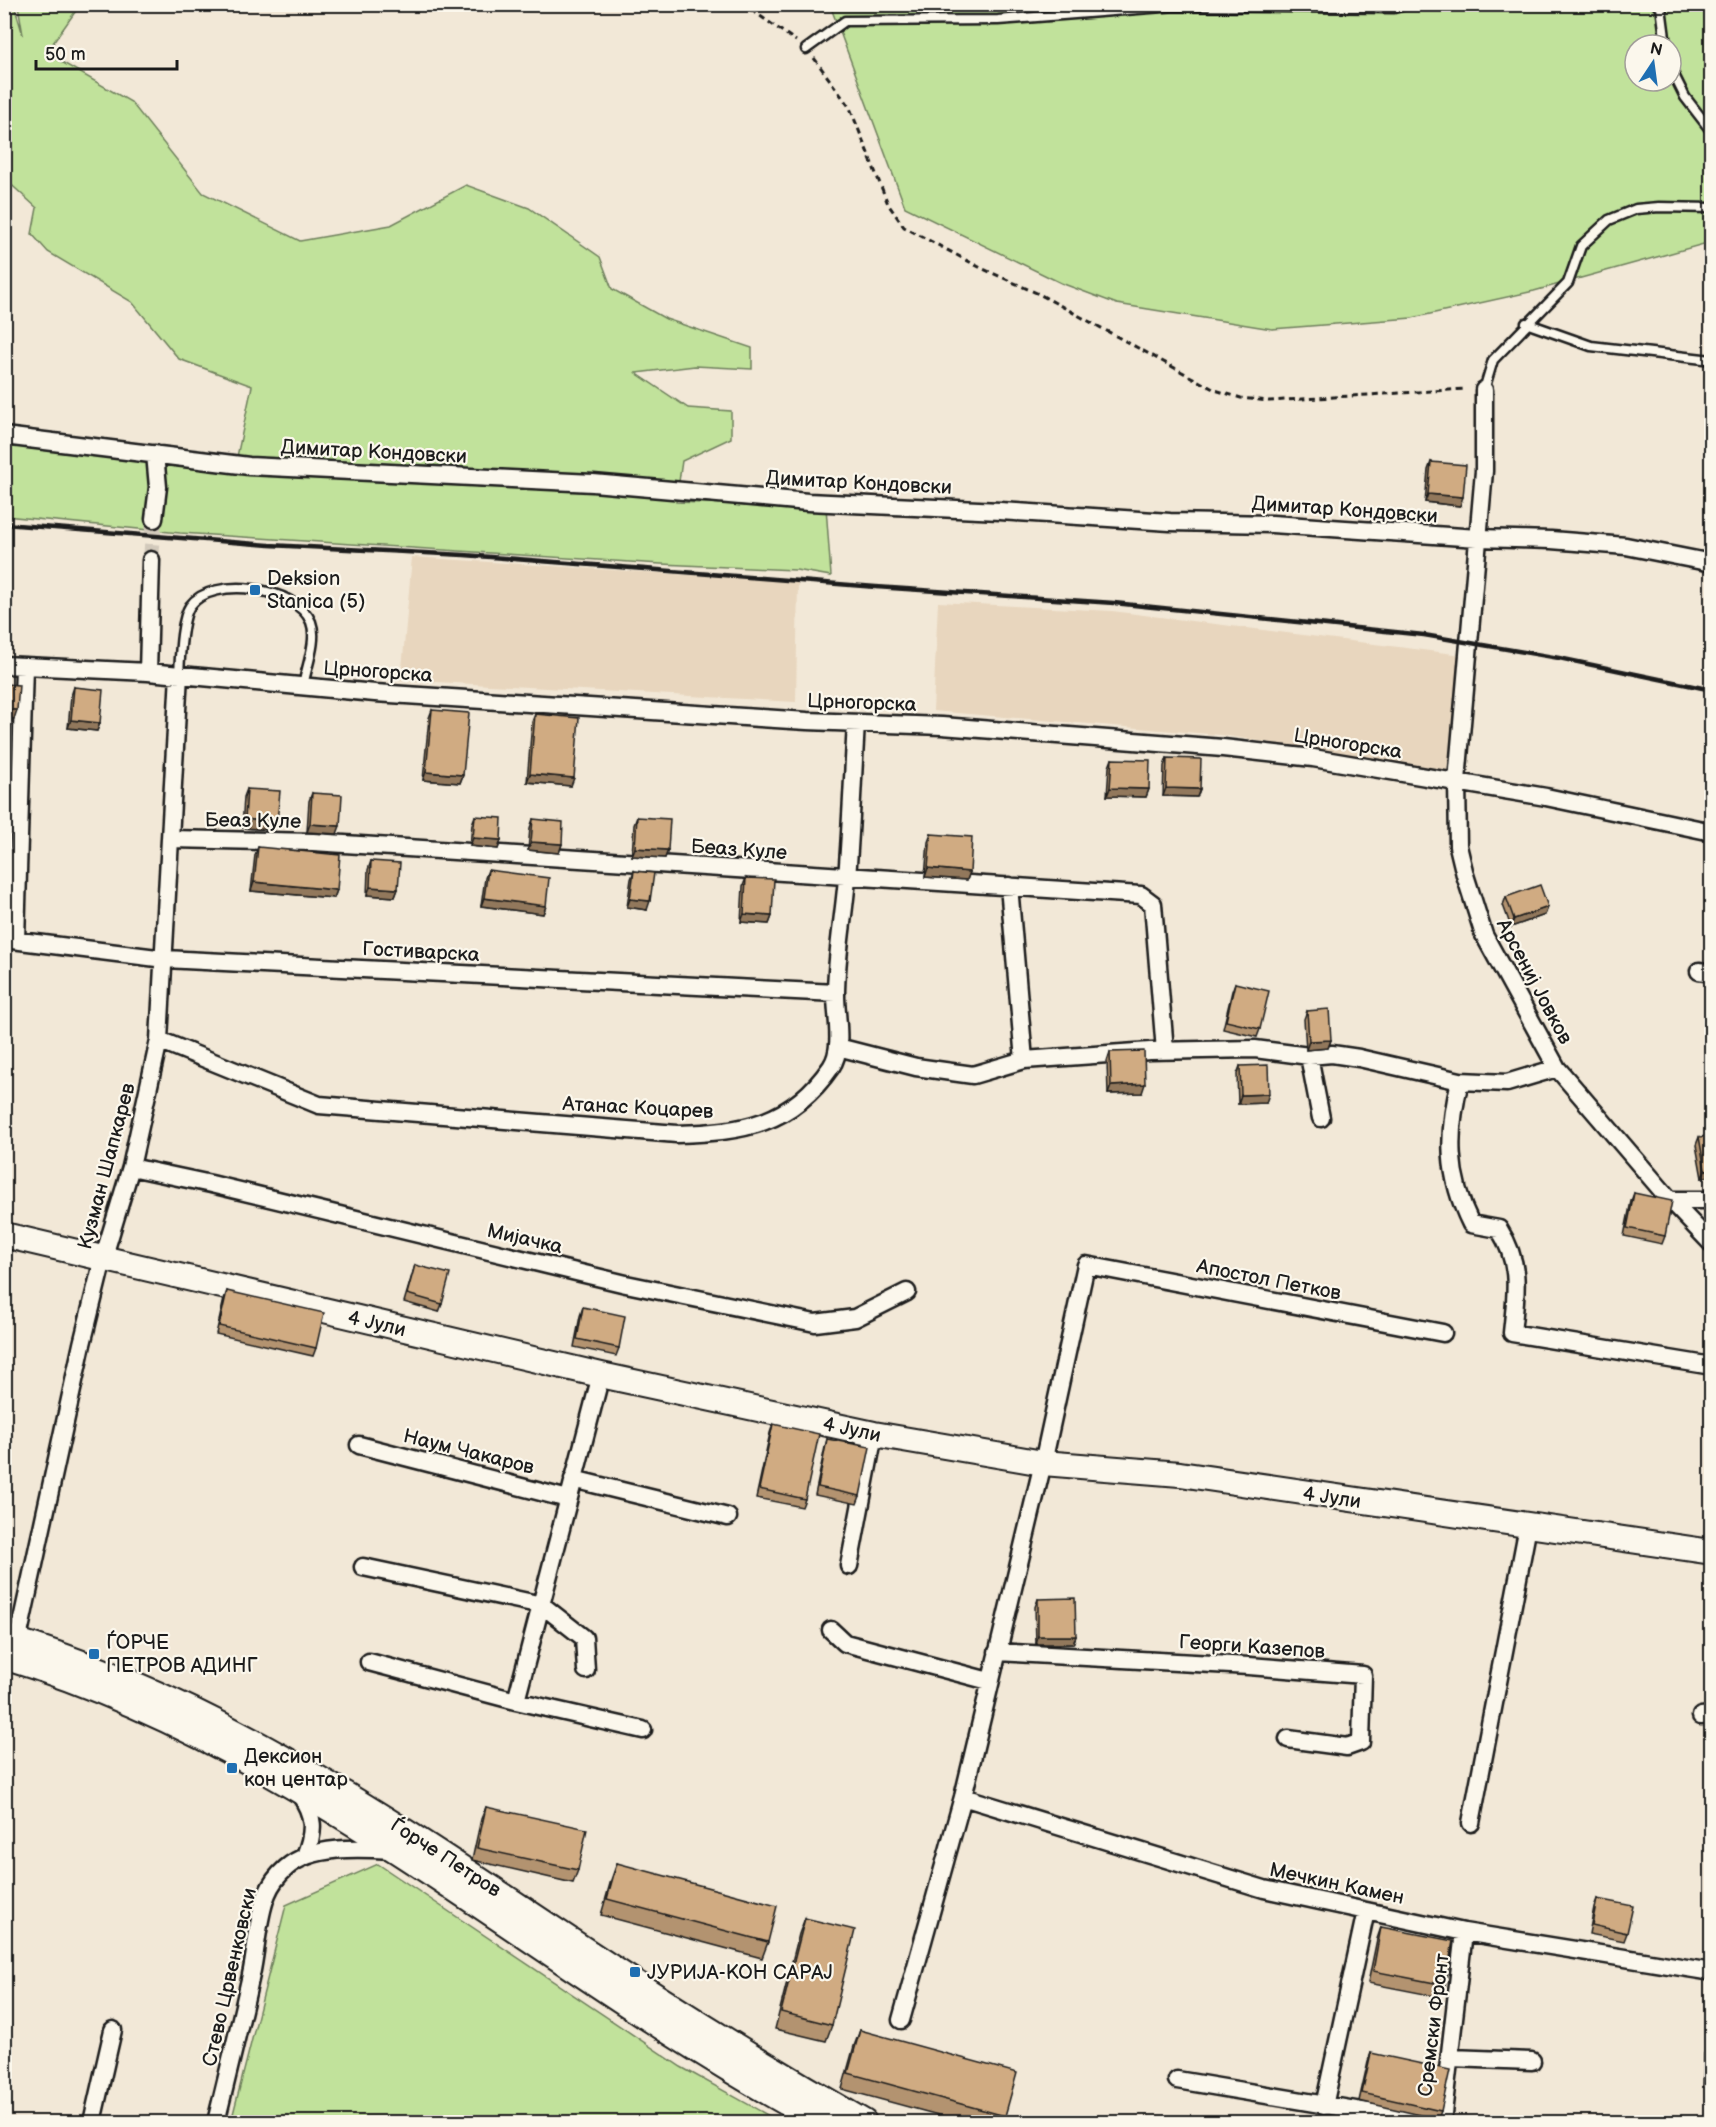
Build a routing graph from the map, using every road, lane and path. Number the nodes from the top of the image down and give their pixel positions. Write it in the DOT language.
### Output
graph roads {
  1 [pos="743,4"];
  2 [pos="1408,4"];
  3 [pos="1656,4"];
  4 [pos="1664,33"];
  5 [pos="806,49"];
  6 [pos="1683,93"];
  7 [pos="1712,132"];
  8 [pos="1712,208"];
  9 [pos="1526,324"];
  10 [pos="1712,360"];
  11 [pos="1484,390"];
  12 [pos="4,436"];
  13 [pos="155,454"];
  14 [pos="154,519"];
  15 [pos="1478,538"];
  16 [pos="151,560"];
  17 [pos="1712,563"];
  18 [pos="4,665"];
  19 [pos="24,666"];
  20 [pos="148,672"];
  21 [pos="179,674"];
  22 [pos="303,686"];
  23 [pos="856,723"];
  24 [pos="1457,781"];
  25 [pos="1712,832"];
  26 [pos="171,839"];
  27 [pos="847,877"];
  28 [pos="1010,886"];
  29 [pos="10,940"];
  30 [pos="165,959"];
  31 [pos="836,993"];
  32 [pos="159,1040"];
  33 [pos="838,1047"];
  34 [pos="1165,1051"];
  35 [pos="1309,1056"];
  36 [pos="1024,1060"];
  37 [pos="1557,1068"];
  38 [pos="1460,1081"];
  39 [pos="1321,1118"];
  40 [pos="131,1167"];
  41 [pos="1670,1200"];
  42 [pos="1712,1200"];
  43 [pos="4,1235"];
  44 [pos="1712,1244"];
  45 [pos="103,1258"];
  46 [pos="907,1292"];
  47 [pos="1443,1333"];
  48 [pos="1712,1366"];
  49 [pos="601,1375"];
  50 [pos="874,1434"];
  51 [pos="359,1445"];
  52 [pos="1043,1463"];
  53 [pos="573,1479"];
  54 [pos="568,1499"];
  55 [pos="728,1516"];
  56 [pos="1528,1526"];
  57 [pos="1712,1552"];
  58 [pos="849,1566"];
  59 [pos="363,1567"];
  60 [pos="542,1605"];
  61 [pos="831,1630"];
  62 [pos="10,1649"];
  63 [pos="997,1652"];
  64 [pos="369,1662"];
  65 [pos="586,1670"];
  66 [pos="989,1681"];
  67 [pos="516,1701"];
  68 [pos="643,1730"];
  69 [pos="1288,1739"];
  70 [pos="296,1788"];
  71 [pos="963,1797"];
  72 [pos="1471,1823"];
  73 [pos="396,1850"];
  74 [pos="305,1856"];
  75 [pos="1366,1911"];
  76 [pos="1464,1932"];
  77 [pos="1712,1972"];
  78 [pos="901,2020"];
  79 [pos="113,2030"];
  80 [pos="1450,2058"];
  81 [pos="1532,2061"];
  82 [pos="1177,2080"];
  83 [pos="1324,2106"];
  84 [pos="92,2122"];
  85 [pos="216,2122"];
  86 [pos="821,2122"];
  87 [pos="864,2122"];
  88 [pos="1427,2122"];
  89 [pos="1443,2122"];
  1 -- 5 [label="path"];
  2 -- 5 [label="lane"];
  3 -- 4 [label="lane"];
  5 -- 11 [label="path"];
  6 -- 7 [label="lane"];
  8 -- 9 [label="lane"];
  9 -- 10 [label="lane"];
  9 -- 11 [label="lane"];
  11 -- 15 [label="street, Арсениј Јовков"];
  12 -- 13 [label="street, Димитар Кондовски"];
  13 -- 14 [label="street"];
  13 -- 15 [label="street, Димитар Кондовски"];
  15 -- 17 [label="street, Димитар Кондовски"];
  15 -- 24 [label="street, Арсениј Јовков"];
  16 -- 20 [label="street"];
  18 -- 19 [label="street, Црногорска"];
  19 -- 20 [label="street, Црногорска"];
  19 -- 29 [label="street"];
  20 -- 21 [label="street, Црногорска"];
  21 -- 22 [label="street, Црногорска"];
  21 -- 22 [label="lane"];
  21 -- 26 [label="street, Кузман Шапкарев"];
  22 -- 23 [label="street, Црногорска"];
  23 -- 24 [label="street, Црногорска"];
  23 -- 27 [label="street, Атанас Коцарев"];
  24 -- 25 [label="street, Црногорска"];
  24 -- 37 [label="street, Арсениј Јовков"];
  26 -- 27 [label="street, Беаз Куле"];
  26 -- 30 [label="street, Кузман Шапкарев"];
  27 -- 28 [label="street, Беаз Куле"];
  27 -- 31 [label="street, Атанас Коцарев"];
  28 -- 34 [label="street, Беаз Куле"];
  28 -- 36 [label="street"];
  29 -- 30 [label="street, Гостиварска"];
  30 -- 31 [label="street, Гостиварска"];
  30 -- 32 [label="street, Кузман Шапкарев"];
  31 -- 33 [label="street, Атанас Коцарев"];
  32 -- 33 [label="street, Атанас Коцарев"];
  32 -- 40 [label="street, Кузман Шапкарев"];
  33 -- 36 [label="street"];
  34 -- 35 [label="street"];
  34 -- 36 [label="street"];
  35 -- 38 [label="street"];
  35 -- 39 [label="street"];
  37 -- 38 [label="street"];
  37 -- 41 [label="street, Арсениј Јовков"];
  38 -- 48 [label="street"];
  40 -- 45 [label="street, Кузман Шапкарев"];
  40 -- 46 [label="street, Мијачка"];
  41 -- 42 [label="street"];
  41 -- 44 [label="street, Арсениј Јовков"];
  43 -- 45 [label="street, 4 Јули"];
  45 -- 49 [label="street, 4 Јули"];
  45 -- 62 [label="street, Кузман Шапкарев"];
  47 -- 52 [label="street, Апостол Петков"];
  49 -- 50 [label="street, 4 Јули"];
  49 -- 53 [label="street"];
  50 -- 52 [label="street, 4 Јули"];
  50 -- 58 [label="street"];
  51 -- 54 [label="street, Наум Чакаров"];
  52 -- 56 [label="street, 4 Јули"];
  52 -- 63 [label="street"];
  53 -- 54 [label="street"];
  53 -- 55 [label="street"];
  54 -- 60 [label="street"];
  56 -- 57 [label="street, 4 Јули"];
  56 -- 72 [label="street"];
  59 -- 60 [label="street"];
  60 -- 65 [label="street"];
  60 -- 67 [label="street"];
  61 -- 66 [label="street"];
  62 -- 70 [label="street, Ѓорче Петров"];
  62 -- 87 [label="street, Ѓорче Петров"];
  63 -- 66 [label="street"];
  63 -- 69 [label="street, Георги Казепов"];
  64 -- 67 [label="street"];
  66 -- 71 [label="street"];
  67 -- 68 [label="street"];
  70 -- 73 [label="street, Ѓорче Петров"];
  70 -- 74 [label="street"];
  71 -- 75 [label="street, Мечкин Камен"];
  71 -- 78 [label="street"];
  73 -- 74 [label="street"];
  73 -- 86 [label="street, Ѓорче Петров"];
  74 -- 85 [label="street, Стево Црвенковски"];
  75 -- 76 [label="street, Мечкин Камен"];
  75 -- 83 [label="street"];
  76 -- 77 [label="street, Мечкин Камен"];
  76 -- 80 [label="street, Сремски Фронт"];
  79 -- 84 [label="street"];
  80 -- 81 [label="street"];
  80 -- 89 [label="street, Сремски Фронт"];
  82 -- 83 [label="street"];
  83 -- 88 [label="street"];
}
